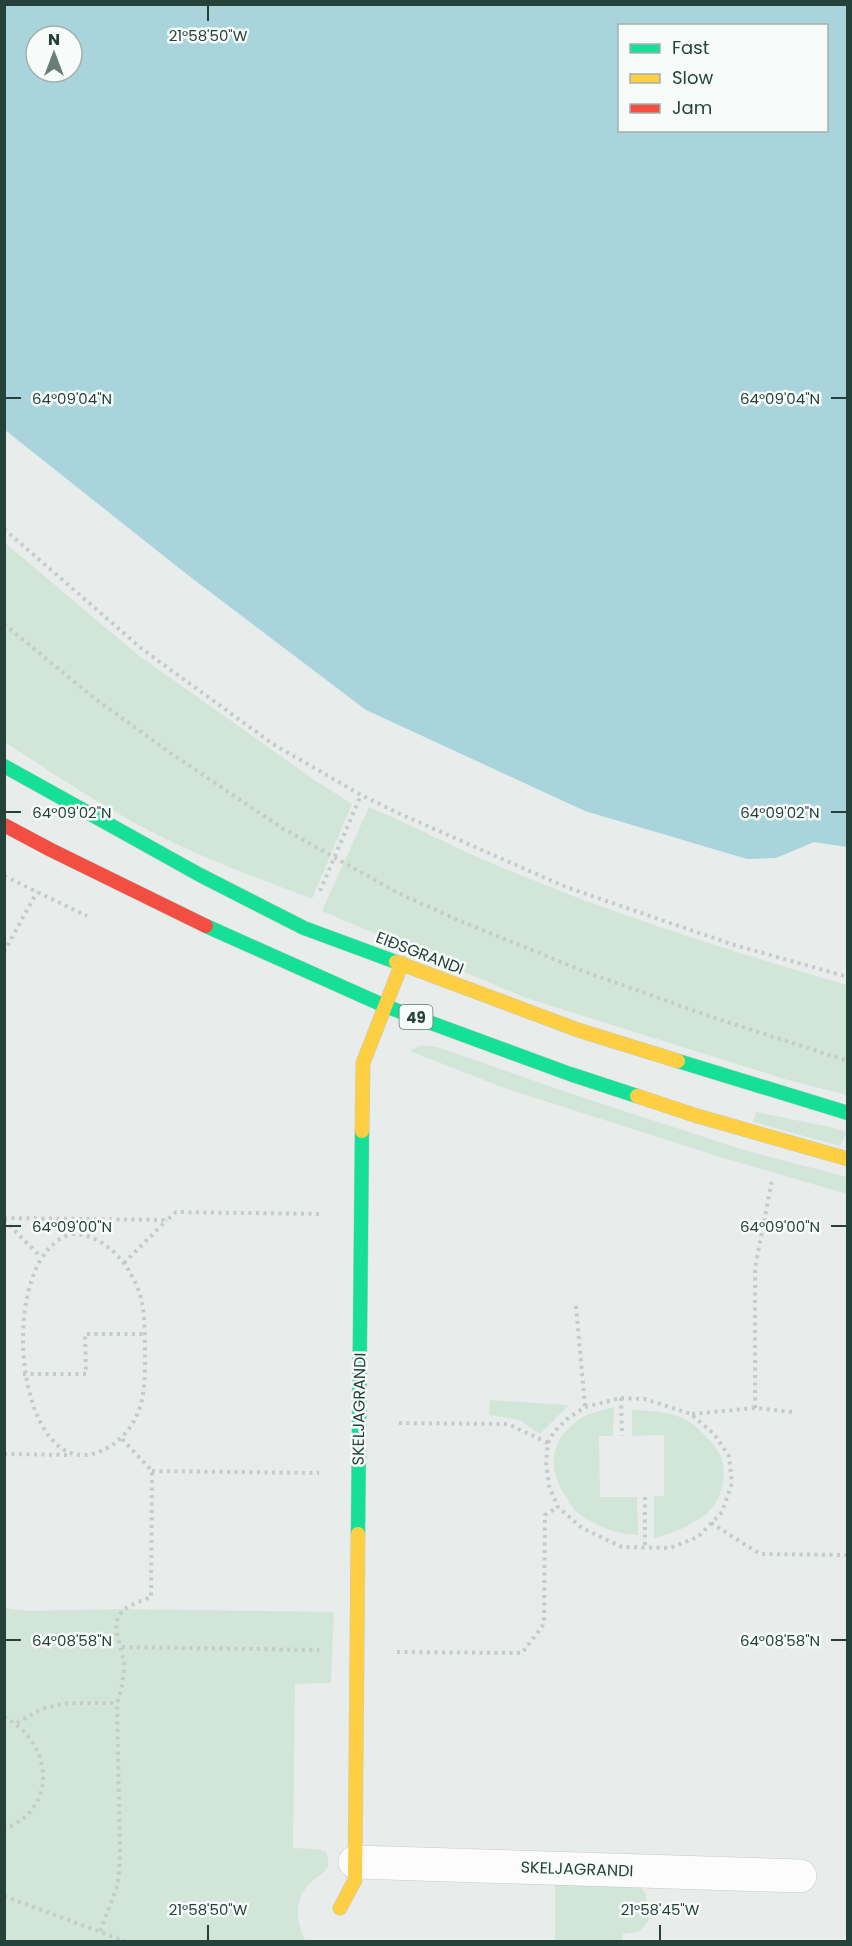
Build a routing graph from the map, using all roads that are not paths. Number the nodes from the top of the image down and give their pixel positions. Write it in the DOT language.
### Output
graph roads {
  1 [pos="4,766"];
  2 [pos="4,825"];
  3 [pos="402,963"];
  4 [pos="385,1006"];
  5 [pos="848,1113"];
  6 [pos="848,1159"];
  7 [pos="355,1862"];
  8 [pos="800,1876"];
  9 [pos="340,1908"];
  1 -- 3 [label="main road, EIÐSGRANDI"];
  2 -- 4 [label="main road, 49"];
  3 -- 4 [label="main road, SKELJAGRANDI"];
  3 -- 5 [label="main road, EIÐSGRANDI"];
  4 -- 6 [label="main road, 49"];
  4 -- 7 [label="main road, SKELJAGRANDI"];
  7 -- 8 [label="street, SKELJAGRANDI"];
  7 -- 9 [label="main road, SKELJAGRANDI"];
}
